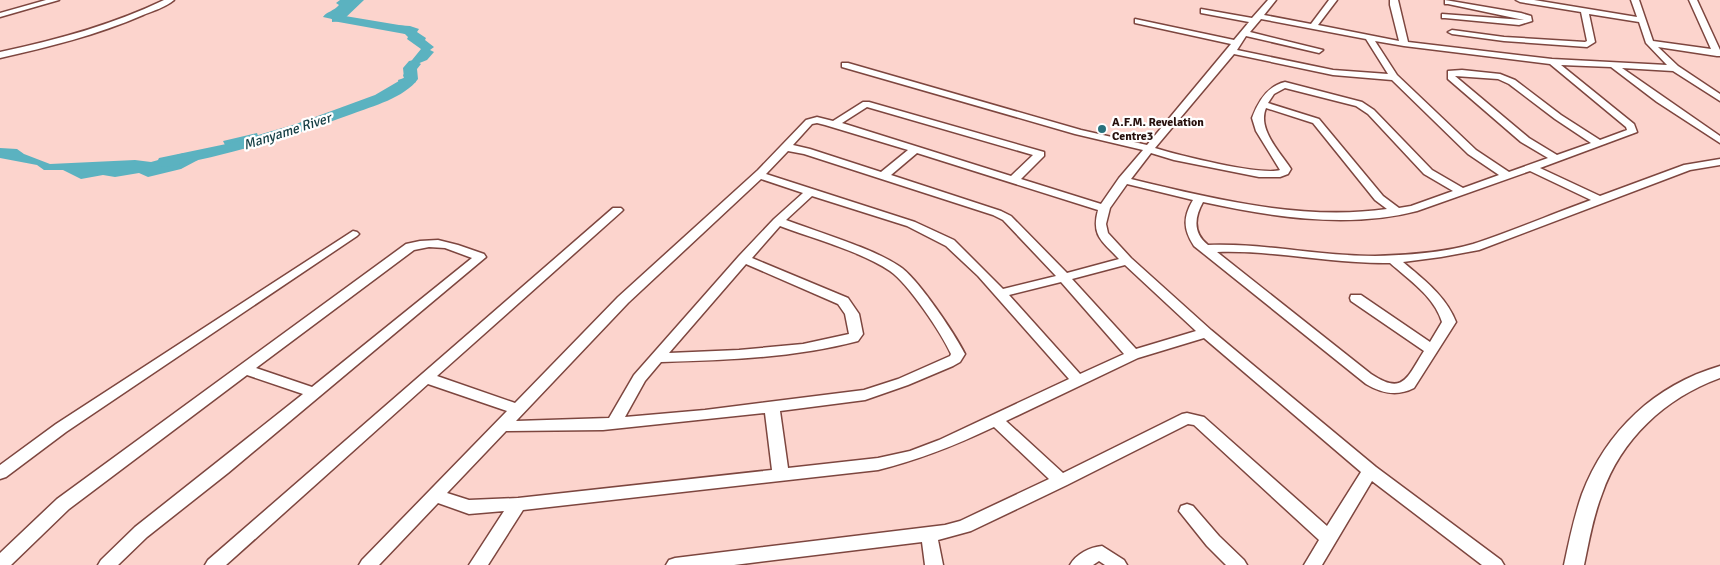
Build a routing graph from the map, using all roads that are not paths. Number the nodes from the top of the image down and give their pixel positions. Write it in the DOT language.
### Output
graph roads {
  1 [pos="55,0"];
  2 [pos="170,0"];
  3 [pos="1272,0"];
  4 [pos="1333,0"];
  5 [pos="1394,0"];
  6 [pos="1520,0"];
  7 [pos="1635,0"];
  8 [pos="1693,0"];
  9 [pos="1449,1"];
  10 [pos="1204,11"];
  11 [pos="1585,11"];
  12 [pos="0,15"];
  13 [pos="1445,16"];
  14 [pos="1256,18"];
  15 [pos="1642,20"];
  16 [pos="1138,21"];
  17 [pos="1313,27"];
  18 [pos="1452,32"];
  19 [pos="1244,33"];
  20 [pos="1370,39"];
  21 [pos="1650,43"];
  22 [pos="1404,44"];
  23 [pos="1234,47"];
  24 [pos="1319,50"];
  25 [pos="1459,51"];
  26 [pos="1719,53"];
  27 [pos="0,55"];
  28 [pos="1552,62"];
  29 [pos="845,65"];
  30 [pos="1614,66"];
  31 [pos="1675,68"];
  32 [pos="1394,77"];
  33 [pos="1720,98"];
  34 [pos="1264,104"];
  35 [pos="834,124"];
  36 [pos="1720,140"];
  37 [pos="1600,144"];
  38 [pos="785,147"];
  39 [pos="1149,149"];
  40 [pos="914,150"];
  41 [pos="1557,159"];
  42 [pos="1720,162"];
  43 [pos="1532,168"];
  44 [pos="759,174"];
  45 [pos="882,176"];
  46 [pos="1508,176"];
  47 [pos="1013,180"];
  48 [pos="1123,180"];
  49 [pos="811,190"];
  50 [pos="1462,192"];
  51 [pos="1199,200"];
  52 [pos="1600,200"];
  53 [pos="1104,208"];
  54 [pos="617,210"];
  55 [pos="1398,212"];
  56 [pos="778,221"];
  57 [pos="353,234"];
  58 [pos="1207,249"];
  59 [pos="743,259"];
  60 [pos="1394,260"];
  61 [pos="1127,261"];
  62 [pos="1064,277"];
  63 [pos="999,294"];
  64 [pos="1356,298"];
  65 [pos="1206,332"];
  66 [pos="1432,350"];
  67 [pos="1133,355"];
  68 [pos="657,358"];
  69 [pos="243,369"];
  70 [pos="1720,372"];
  71 [pos="426,378"];
  72 [pos="1078,381"];
  73 [pos="312,392"];
  74 [pos="772,407"];
  75 [pos="518,410"];
  76 [pos="995,419"];
  77 [pos="614,423"];
  78 [pos="502,426"];
  79 [pos="1370,471"];
  80 [pos="0,473"];
  81 [pos="781,476"];
  82 [pos="1061,481"];
  83 [pos="434,495"];
  84 [pos="518,504"];
  85 [pos="1187,512"];
  86 [pos="929,535"];
  87 [pos="1329,538"];
  88 [pos="0,564"];
  89 [pos="107,565"];
  90 [pos="214,565"];
  91 [pos="368,565"];
  92 [pos="478,565"];
  93 [pos="675,565"];
  94 [pos="934,565"];
  95 [pos="1079,565"];
  96 [pos="1118,565"];
  97 [pos="1238,565"];
  98 [pos="1313,565"];
  99 [pos="1495,565"];
  100 [pos="1574,565"];
  1 -- 12 [label="street"];
  2 -- 27 [label="street"];
  3 -- 14 [label="street"];
  4 -- 17 [label="street"];
  5 -- 22 [label="street"];
  6 -- 11 [label="street"];
  7 -- 15 [label="street"];
  8 -- 26 [label="street"];
  9 -- 13 [label="street"];
  9 -- 13 [label="street"];
  10 -- 14 [label="street"];
  11 -- 15 [label="street"];
  11 -- 18 [label="street"];
  13 -- 18 [label="street"];
  14 -- 17 [label="street"];
  14 -- 19 [label="street"];
  15 -- 21 [label="street"];
  16 -- 23 [label="street"];
  17 -- 20 [label="street"];
  18 -- 25 [label="street"];
  19 -- 23 [label="street"];
  19 -- 24 [label="street"];
  20 -- 22 [label="street"];
  20 -- 32 [label="street"];
  21 -- 26 [label="street"];
  21 -- 31 [label="street"];
  22 -- 25 [label="street"];
  23 -- 32 [label="street"];
  23 -- 39 [label="street"];
  25 -- 28 [label="street"];
  28 -- 30 [label="street"];
  28 -- 37 [label="street"];
  29 -- 39 [label="street"];
  30 -- 31 [label="street"];
  30 -- 36 [label="street"];
  31 -- 33 [label="street"];
  32 -- 46 [label="street"];
  34 -- 39 [label="street"];
  34 -- 50 [label="street"];
  34 -- 55 [label="street"];
  35 -- 38 [label="street"];
  35 -- 40 [label="street"];
  35 -- 47 [label="street"];
  37 -- 41 [label="street"];
  37 -- 41 [label="street"];
  38 -- 44 [label="street"];
  38 -- 45 [label="street"];
  39 -- 48 [label="street"];
  40 -- 45 [label="street"];
  40 -- 47 [label="street"];
  41 -- 43 [label="street"];
  42 -- 52 [label="street"];
  43 -- 46 [label="street"];
  43 -- 52 [label="street"];
  44 -- 49 [label="street"];
  44 -- 75 [label="street"];
  45 -- 62 [label="street"];
  46 -- 50 [label="street"];
  47 -- 53 [label="street"];
  48 -- 51 [label="street"];
  48 -- 53 [label="street"];
  49 -- 56 [label="street"];
  49 -- 63 [label="street"];
  50 -- 55 [label="street"];
  51 -- 55 [label="street"];
  51 -- 58 [label="street"];
  52 -- 60 [label="street"];
  53 -- 61 [label="street"];
  54 -- 71 [label="street"];
  56 -- 59 [label="street"];
  56 -- 74 [label="street"];
  57 -- 80 [label="street"];
  58 -- 60 [label="street"];
  58 -- 66 [label="street"];
  59 -- 68 [label="street"];
  59 -- 68 [label="street"];
  60 -- 66 [label="street"];
  61 -- 62 [label="street"];
  61 -- 65 [label="street"];
  62 -- 63 [label="street"];
  62 -- 67 [label="street"];
  63 -- 72 [label="street"];
  64 -- 66 [label="street"];
  65 -- 67 [label="street"];
  65 -- 79 [label="street"];
  67 -- 72 [label="street"];
  68 -- 77 [label="street"];
  69 -- 73 [label="street"];
  69 -- 73 [label="street"];
  69 -- 88 [label="street"];
  70 -- 100 [label="main road"];
  71 -- 75 [label="street"];
  71 -- 90 [label="street"];
  72 -- 76 [label="street"];
  73 -- 89 [label="street"];
  74 -- 77 [label="street"];
  74 -- 81 [label="street"];
  75 -- 78 [label="street"];
  76 -- 81 [label="street"];
  76 -- 82 [label="street"];
  77 -- 78 [label="street"];
  78 -- 83 [label="street"];
  79 -- 87 [label="street"];
  79 -- 99 [label="street"];
  81 -- 84 [label="street"];
  82 -- 86 [label="street"];
  82 -- 87 [label="street"];
  83 -- 84 [label="street"];
  83 -- 91 [label="street"];
  84 -- 92 [label="street"];
  85 -- 97 [label="street"];
  86 -- 93 [label="street"];
  86 -- 94 [label="street"];
  87 -- 98 [label="street"];
  95 -- 96 [label="street"];
}
